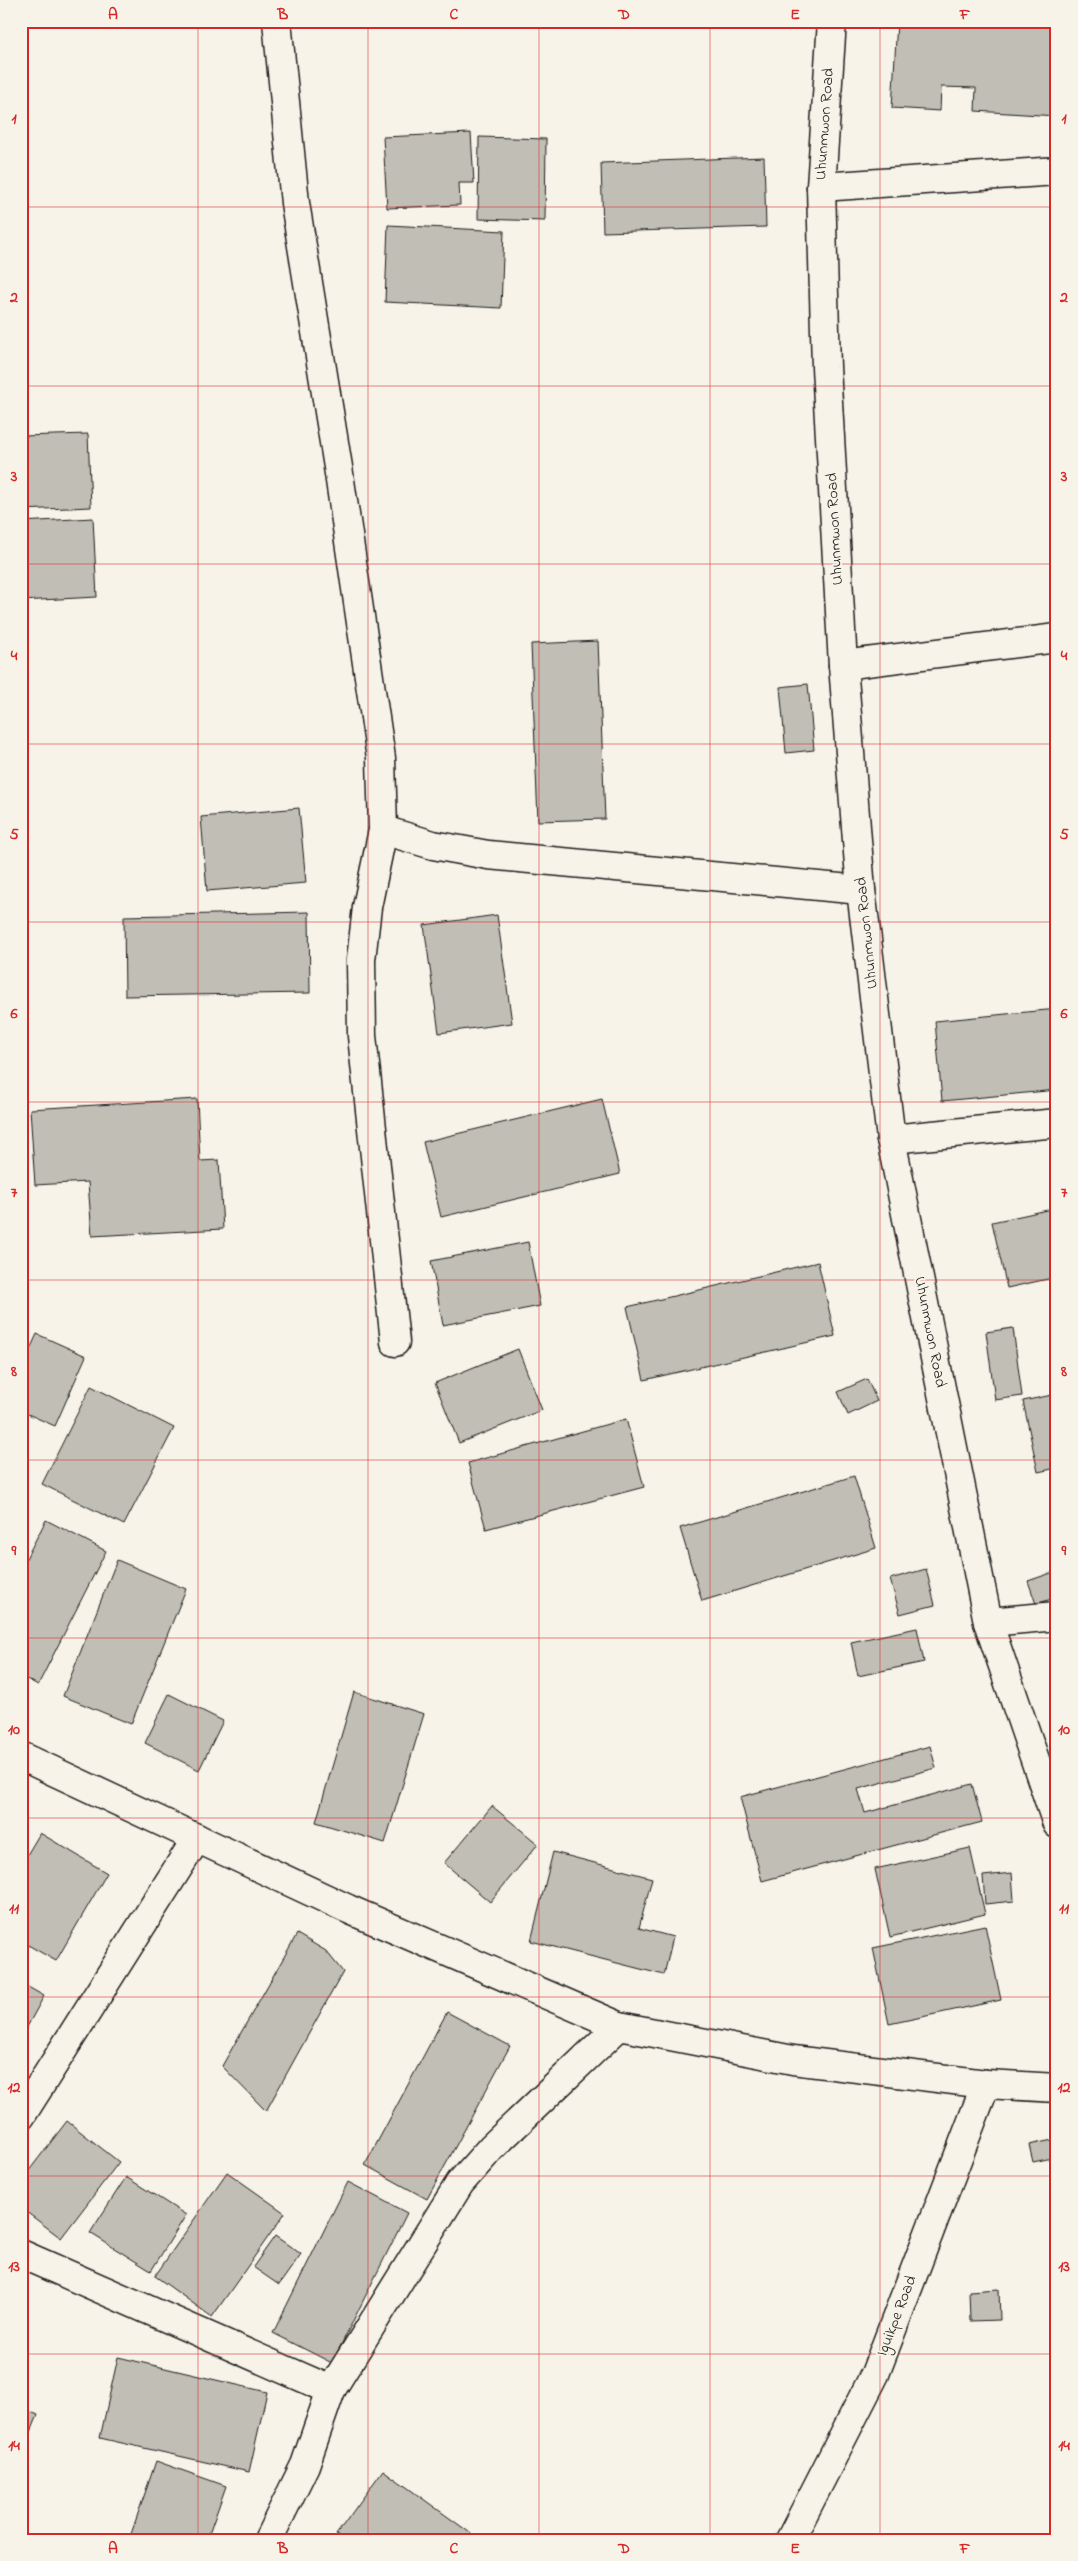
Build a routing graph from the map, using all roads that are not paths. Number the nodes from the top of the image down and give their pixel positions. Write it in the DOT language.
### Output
graph roads {
  1 [pos="277,21"];
  2 [pos="832,21"];
  3 [pos="1057,171"];
  4 [pos="821,187"];
  5 [pos="1057,638"];
  6 [pos="843,665"];
  7 [pos="383,830"];
  8 [pos="861,890"];
  9 [pos="1057,1123"];
  10 [pos="891,1139"];
  11 [pos="395,1342"];
  12 [pos="1057,1616"];
  13 [pos="988,1622"];
  14 [pos="21,1756"];
  15 [pos="1057,1824"];
  16 [pos="197,1838"];
  17 [pos="619,2026"];
  18 [pos="986,2084"];
  19 [pos="1057,2088"];
  20 [pos="21,2116"];
  21 [pos="21,2254"];
  22 [pos="331,2390"];
  23 [pos="268,2540"];
  24 [pos="790,2540"];
  1 -- 7 [label="street"];
  2 -- 4 [label="street, Uhunmwon Road"];
  3 -- 4 [label="street"];
  4 -- 6 [label="street, Uhunmwon Road"];
  5 -- 6 [label="street"];
  6 -- 8 [label="street, Uhunmwon Road"];
  7 -- 8 [label="street"];
  7 -- 11 [label="street"];
  8 -- 10 [label="street, Uhunmwon Road"];
  9 -- 10 [label="street"];
  10 -- 13 [label="street, Uhunmwon Road"];
  12 -- 13 [label="street"];
  13 -- 15 [label="street, Uhunmwon Road"];
  14 -- 16 [label="street"];
  16 -- 17 [label="street"];
  16 -- 20 [label="street"];
  17 -- 18 [label="street"];
  17 -- 22 [label="street"];
  18 -- 19 [label="street"];
  18 -- 24 [label="street, Iguikpe Road"];
  21 -- 22 [label="street"];
  22 -- 23 [label="street"];
}
